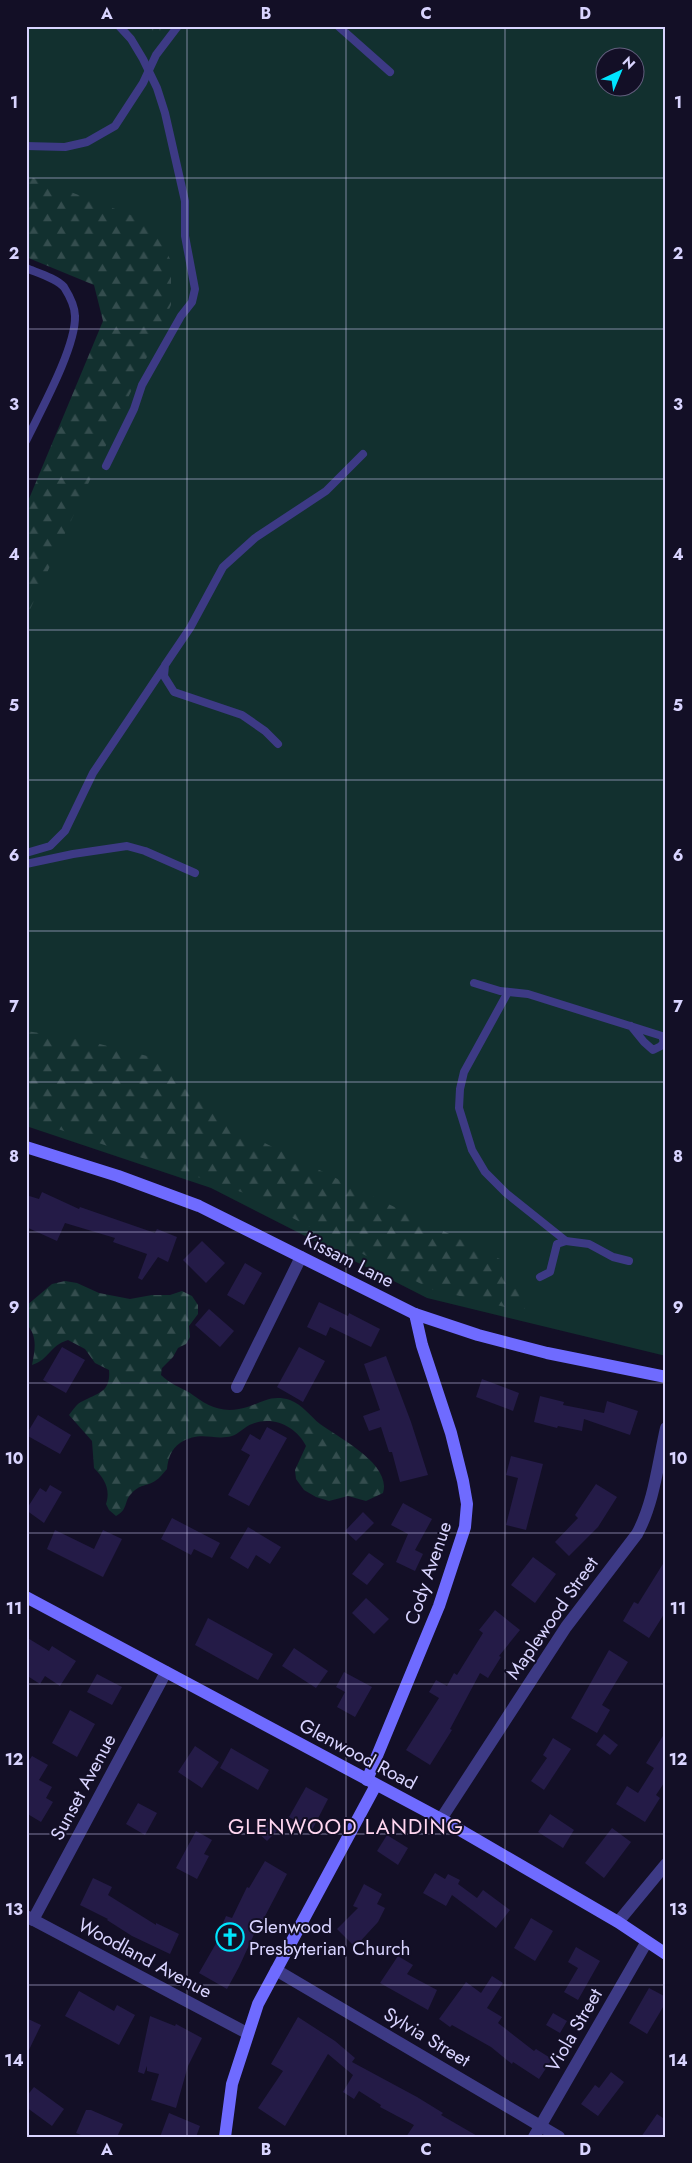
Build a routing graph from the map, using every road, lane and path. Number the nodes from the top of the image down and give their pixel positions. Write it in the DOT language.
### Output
graph roads {
  1 [pos="119,26"];
  2 [pos="178,26"];
  3 [pos="338,26"];
  4 [pos="149,72"];
  5 [pos="390,72"];
  6 [pos="26,146"];
  7 [pos="26,268"];
  8 [pos="26,440"];
  9 [pos="363,454"];
  10 [pos="106,466"];
  11 [pos="165,665"];
  12 [pos="278,744"];
  13 [pos="26,852"];
  14 [pos="26,864"];
  15 [pos="195,873"];
  16 [pos="474,983"];
  17 [pos="508,992"];
  18 [pos="631,1026"];
  19 [pos="26,1147"];
  20 [pos="566,1241"];
  21 [pos="301,1257"];
  22 [pos="629,1261"];
  23 [pos="540,1277"];
  24 [pos="415,1314"];
  25 [pos="666,1377"];
  26 [pos="237,1387"];
  27 [pos="666,1428"];
  28 [pos="26,1597"];
  29 [pos="166,1672"];
  30 [pos="372,1783"];
  31 [pos="441,1819"];
  32 [pos="666,1864"];
  33 [pos="30,1918"];
  34 [pos="618,1922"];
  35 [pos="646,1942"];
  36 [pos="666,1954"];
  37 [pos="276,1970"];
  38 [pos="247,2033"];
  39 [pos="537,2131"];
  40 [pos="226,2137"];
  41 [pos="559,2137"];
  1 -- 4 [label="lane"];
  2 -- 4 [label="lane"];
  3 -- 5 [label="lane"];
  4 -- 6 [label="lane"];
  4 -- 10 [label="lane"];
  7 -- 8 [label="lane"];
  9 -- 11 [label="lane"];
  11 -- 12 [label="lane"];
  11 -- 13 [label="lane"];
  14 -- 15 [label="lane"];
  16 -- 17 [label="lane"];
  17 -- 18 [label="lane"];
  17 -- 20 [label="lane"];
  19 -- 21 [label="street, Kissam Lane"];
  20 -- 22 [label="lane"];
  20 -- 23 [label="lane"];
  21 -- 24 [label="street, Kissam Lane"];
  21 -- 26 [label="street"];
  24 -- 25 [label="street, Kissam Lane"];
  24 -- 30 [label="street, Cody Avenue"];
  27 -- 31 [label="street, Maplewood Street"];
  28 -- 29 [label="street, Glenwood Road"];
  29 -- 30 [label="street, Glenwood Road"];
  29 -- 33 [label="street, Sunset Avenue"];
  30 -- 31 [label="street, Glenwood Road"];
  30 -- 37 [label="street, Cody Avenue"];
  31 -- 34 [label="street, Glenwood Road"];
  32 -- 34 [label="street"];
  33 -- 38 [label="street, Woodland Avenue"];
  34 -- 35 [label="street, Glenwood Road"];
  35 -- 36 [label="street, Glenwood Road"];
  35 -- 39 [label="street, Viola Street"];
  37 -- 38 [label="street, Cody Avenue"];
  37 -- 39 [label="street, Sylvia Street"];
  38 -- 40 [label="street, Cody Avenue"];
  39 -- 41 [label="street, Sylvia Street"];
}
